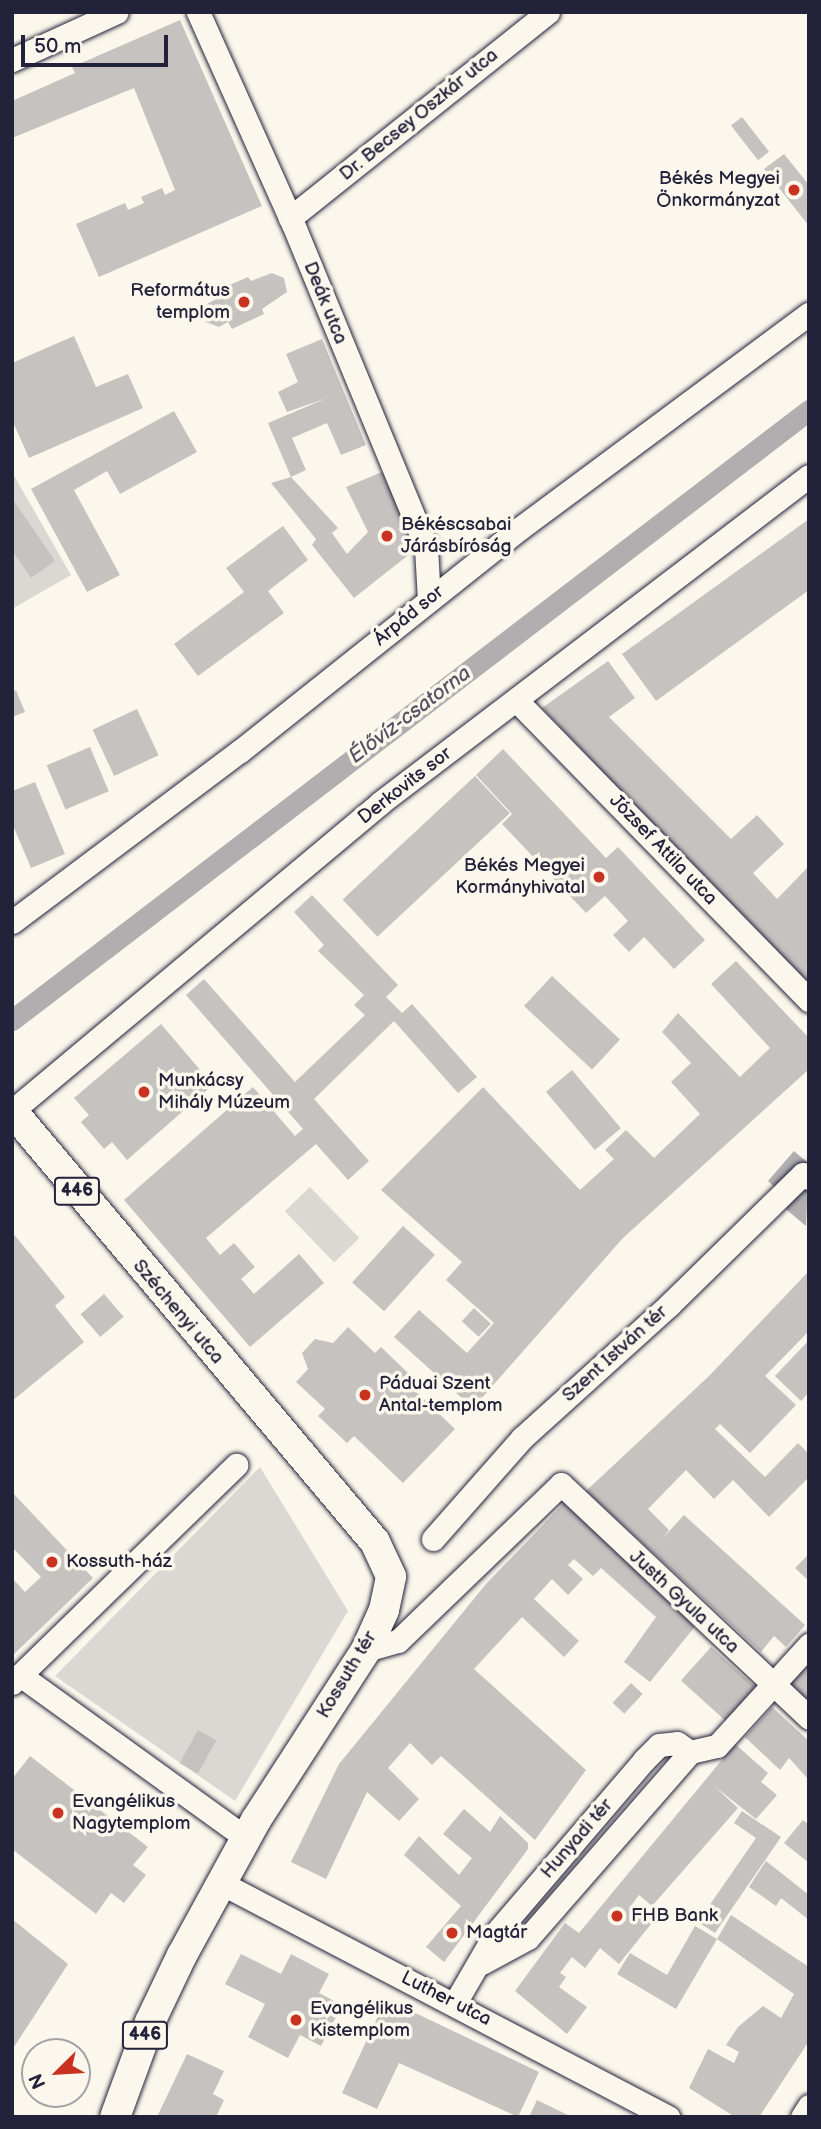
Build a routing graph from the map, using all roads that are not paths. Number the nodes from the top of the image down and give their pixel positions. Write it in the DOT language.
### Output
graph roads {
  1 [pos="117,12"];
  2 [pos="198,12"];
  3 [pos="548,12"];
  4 [pos="12,60"];
  5 [pos="290,218"];
  6 [pos="809,314"];
  7 [pos="809,476"];
  8 [pos="429,600"];
  9 [pos="517,701"];
  10 [pos="12,922"];
  11 [pos="809,1000"];
  12 [pos="12,1111"];
  13 [pos="806,1176"];
  14 [pos="236,1465"];
  15 [pos="347,1510"];
  16 [pos="433,1539"];
  17 [pos="809,1645"];
  18 [pos="366,1650"];
  19 [pos="16,1679"];
  20 [pos="774,1687"];
  21 [pos="809,1718"];
  22 [pos="690,1752"];
  23 [pos="246,1838"];
  24 [pos="221,1884"];
  25 [pos="482,1963"];
  26 [pos="455,2003"];
  27 [pos="809,2106"];
  28 [pos="115,2117"];
  29 [pos="668,2117"];
  30 [pos="802,2117"];
  1 -- 4 [label="street"];
  2 -- 5 [label="street, Deák utca"];
  3 -- 5 [label="street, Dr. Becsey Oszkár utca"];
  5 -- 8 [label="street, Deák utca"];
  6 -- 8 [label="street, Árpád sor"];
  7 -- 9 [label="street, Derkovits sor"];
  8 -- 10 [label="street, Árpád sor"];
  9 -- 11 [label="street, József Attila utca"];
  9 -- 12 [label="street, Derkovits sor"];
  12 -- 15 [label="main road, Széchenyi utca / 446"];
  13 -- 16 [label="street, Szent István tér"];
  14 -- 19 [label="street"];
  15 -- 18 [label="main road, Kossuth tér / 446"];
  17 -- 20 [label="street, Hunyadi tér"];
  18 -- 20 [label="street, Justh Gyula utca"];
  18 -- 23 [label="main road, Kossuth tér / 446"];
  19 -- 23 [label="street"];
  20 -- 21 [label="street, Justh Gyula utca"];
  20 -- 22 [label="street, Hunyadi tér"];
  22 -- 25 [label="street, Hunyadi tér"];
  22 -- 25 [label="street, Hunyadi tér"];
  23 -- 24 [label="main road, Kossuth tér / 446"];
  24 -- 26 [label="street, Luther utca"];
  24 -- 28 [label="main road, 446"];
  25 -- 26 [label="street, Hunyadi tér"];
  26 -- 29 [label="street, Luther utca"];
  27 -- 30 [label="street"];
}
